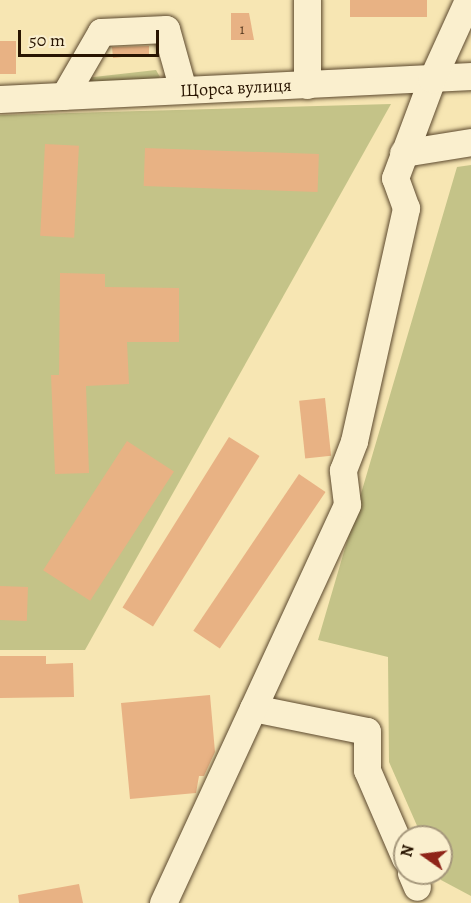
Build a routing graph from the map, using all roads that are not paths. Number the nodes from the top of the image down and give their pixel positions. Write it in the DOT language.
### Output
graph roads {
  1 [pos="307,0"];
  2 [pos="469,0"];
  3 [pos="471,76"];
  4 [pos="432,79"];
  5 [pos="307,85"];
  6 [pos="183,90"];
  7 [pos="64,96"];
  8 [pos="0,99"];
  9 [pos="471,142"];
  10 [pos="403,153"];
  11 [pos="254,708"];
  12 [pos="393,831"];
  13 [pos="163,903"];
  1 -- 5 [label="street"];
  2 -- 4 [label="street"];
  3 -- 4 [label="street, Щорса вулиця"];
  4 -- 5 [label="street, Щорса вулиця"];
  4 -- 10 [label="street"];
  5 -- 6 [label="street, Щорса вулиця"];
  6 -- 7 [label="street, Щорса вулиця"];
  6 -- 7 [label="street"];
  7 -- 8 [label="street, Щорса вулиця"];
  9 -- 10 [label="street"];
  10 -- 11 [label="street"];
  11 -- 12 [label="street"];
  11 -- 13 [label="street"];
}
